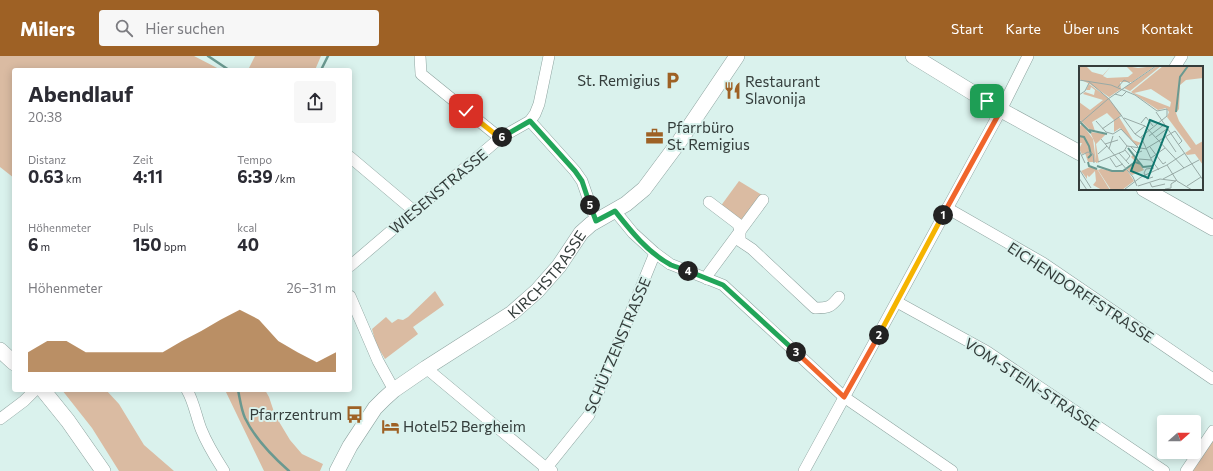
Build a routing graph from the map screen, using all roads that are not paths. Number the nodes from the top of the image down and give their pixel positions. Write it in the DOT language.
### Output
graph roads {
  1 [pos="420,56"];
  2 [pos="549,56"];
  3 [pos="737,56"];
  4 [pos="913,56"];
  5 [pos="1028,56"];
  6 [pos="1182,56"];
  7 [pos="1176,66"];
  8 [pos="1001,110"];
  9 [pos="530,121"];
  10 [pos="500,138"];
  11 [pos="1079,152"];
  12 [pos="352,159"];
  13 [pos="1146,190"];
  14 [pos="763,200"];
  15 [pos="709,202"];
  16 [pos="947,208"];
  17 [pos="414,211"];
  18 [pos="615,211"];
  19 [pos="596,221"];
  20 [pos="1213,228"];
  21 [pos="740,231"];
  22 [pos="655,253"];
  23 [pos="352,264"];
  24 [pos="707,279"];
  25 [pos="839,297"];
  26 [pos="352,301"];
  27 [pos="897,302"];
  28 [pos="0,350"];
  29 [pos="12,361"];
  30 [pos="426,368"];
  31 [pos="1213,379"];
  32 [pos="394,390"];
  33 [pos="33,392"];
  34 [pos="45,392"];
  35 [pos="188,392"];
  36 [pos="844,397"];
  37 [pos="0,419"];
  38 [pos="1213,431"];
  39 [pos="547,470"];
  40 [pos="104,471"];
  41 [pos="224,471"];
  42 [pos="337,471"];
  43 [pos="804,471"];
  44 [pos="952,471"];
  45 [pos="1164,471"];
  46 [pos="1186,471"];
  1 -- 10 [label="street"];
  2 -- 9 [label="street"];
  3 -- 18 [label="main road, KIRCHSTRASSE"];
  4 -- 8 [label="main road"];
  5 -- 8 [label="street"];
  6 -- 7 [label="street"];
  8 -- 11 [label="main road"];
  8 -- 16 [label="street"];
  9 -- 10 [label="street, WIESENSTRASSE"];
  9 -- 19 [label="street"];
  10 -- 17 [label="street, WIESENSTRASSE"];
  12 -- 17 [label="street"];
  13 -- 20 [label="main road"];
  14 -- 21 [label="street"];
  15 -- 21 [label="street"];
  16 -- 27 [label="street"];
  16 -- 31 [label="street, EICHENDORFFSTRASSE"];
  17 -- 23 [label="street, WIESENSTRASSE"];
  18 -- 19 [label="main road, KIRCHSTRASSE"];
  18 -- 22 [label="street"];
  19 -- 30 [label="main road, KIRCHSTRASSE"];
  21 -- 24 [label="street"];
  21 -- 25 [label="street"];
  22 -- 24 [label="street"];
  22 -- 39 [label="street, SCHÜTZENSTRASSE"];
  24 -- 36 [label="street"];
  26 -- 32 [label="street"];
  27 -- 36 [label="street"];
  27 -- 45 [label="street, VOM-STEIN-STRASSE"];
  28 -- 29 [label="main road"];
  30 -- 32 [label="main road, KIRCHSTRASSE"];
  30 -- 39 [label="street"];
  32 -- 42 [label="main road, KIRCHSTRASSE"];
  33 -- 37 [label="street"];
  34 -- 40 [label="main road"];
  35 -- 41 [label="street"];
  36 -- 43 [label="street"];
  36 -- 44 [label="street"];
  38 -- 46 [label="street"];
}
